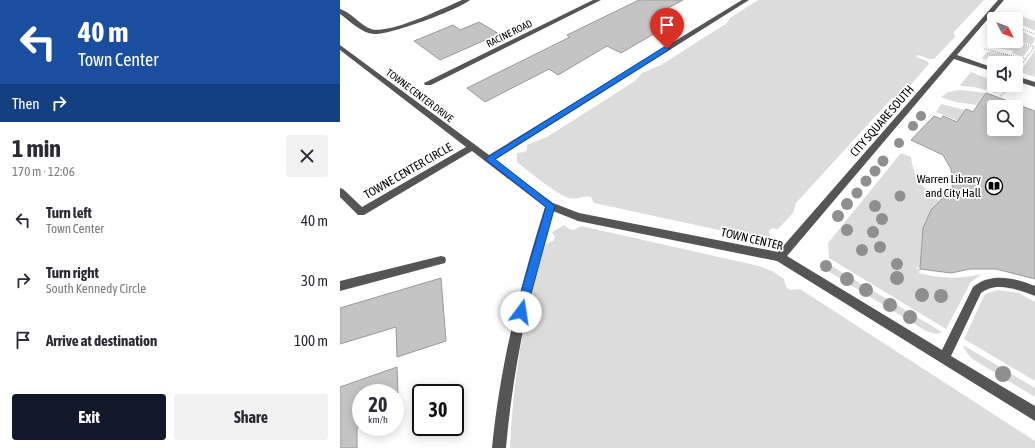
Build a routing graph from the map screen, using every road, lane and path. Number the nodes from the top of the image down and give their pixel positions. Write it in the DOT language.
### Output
graph roads {
  1 [pos="467,0"];
  2 [pos="598,0"];
  3 [pos="746,0"];
  4 [pos="1001,0"];
  5 [pos="340,11"];
  6 [pos="1023,30"];
  7 [pos="1035,34"];
  8 [pos="1023,43"];
  9 [pos="340,47"];
  10 [pos="1035,47"];
  11 [pos="984,49"];
  12 [pos="954,56"];
  13 [pos="1026,59"];
  14 [pos="1023,64"];
  15 [pos="987,68"];
  16 [pos="1023,79"];
  17 [pos="428,83"];
  18 [pos="1035,85"];
  19 [pos="1005,92"];
  20 [pos="1001,96"];
  21 [pos="472,147"];
  22 [pos="489,159"];
  23 [pos="340,191"];
  24 [pos="550,206"];
  25 [pos="780,257"];
  26 [pos="441,260"];
  27 [pos="340,286"];
  28 [pos="1035,291"];
  29 [pos="944,358"];
  30 [pos="1035,414"];
  31 [pos="499,448"];
  1 -- 5 [label="street"];
  2 -- 17 [label="street, RACINE ROAD"];
  3 -- 22 [label="street"];
  4 -- 12 [label="street, CITY SQUARE SOUTH"];
  6 -- 7 [label="path"];
  8 -- 10 [label="path"];
  9 -- 21 [label="street, TOWNE CENTER DRIVE"];
  10 -- 13 [label="path"];
  11 -- 13 [label="path"];
  12 -- 15 [label="street"];
  12 -- 25 [label="street, CITY SQUARE SOUTH"];
  13 -- 14 [label="path"];
  16 -- 18 [label="street"];
  19 -- 20 [label="path"];
  21 -- 22 [label="street, TOWNE CENTER DRIVE"];
  21 -- 23 [label="street, TOWNE CENTER CIRCLE"];
  22 -- 24 [label="street, TOWN CENTER"];
  24 -- 25 [label="street, TOWN CENTER"];
  24 -- 31 [label="street"];
  25 -- 29 [label="street, TOWN CENTER"];
  26 -- 27 [label="street"];
  28 -- 29 [label="street"];
  29 -- 30 [label="street, TOWN CENTER"];
}
